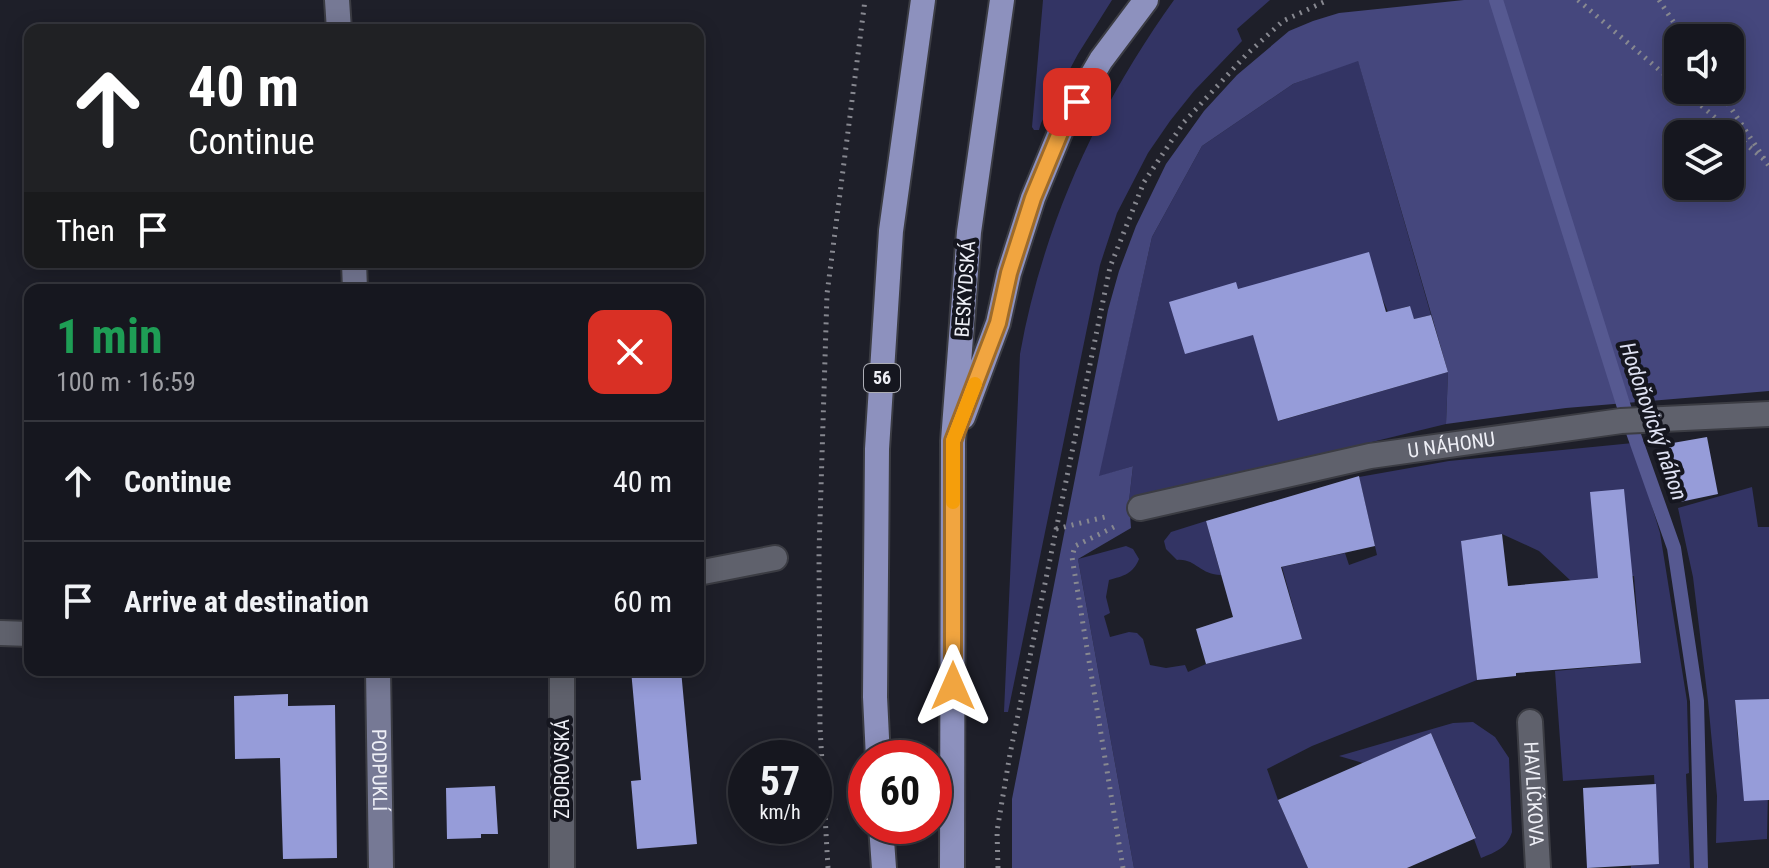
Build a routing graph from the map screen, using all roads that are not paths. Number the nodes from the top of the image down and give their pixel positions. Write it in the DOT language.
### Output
graph roads {
  1 [pos="337,0"];
  2 [pos="923,0"];
  3 [pos="1002,0"];
  4 [pos="1146,0"];
  5 [pos="339,24"];
  6 [pos="1769,414"];
  7 [pos="953,441"];
  8 [pos="1132,510"];
  9 [pos="775,558"];
  10 [pos="704,572"];
  11 [pos="0,633"];
  12 [pos="24,634"];
  13 [pos="378,676"];
  14 [pos="562,676"];
  15 [pos="1530,722"];
  16 [pos="877,740"];
  17 [pos="882,844"];
  18 [pos="381,868"];
  19 [pos="562,868"];
  20 [pos="884,868"];
  21 [pos="952,868"];
  22 [pos="1538,868"];
  1 -- 5 [label="street"];
  2 -- 16 [label="main road, 56"];
  3 -- 7 [label="main road, BESKYDSKÁ"];
  4 -- 7 [label="main road"];
  6 -- 8 [label="street, U NÁHONU"];
  7 -- 21 [label="main road, BESKYDSKÁ"];
  9 -- 10 [label="street"];
  11 -- 12 [label="street"];
  13 -- 18 [label="street, PODPUKLÍ"];
  14 -- 19 [label="street, ZBOROVSKÁ"];
  15 -- 22 [label="street, HAVLÍČKOVA"];
  17 -- 20 [label="main road"];
}
